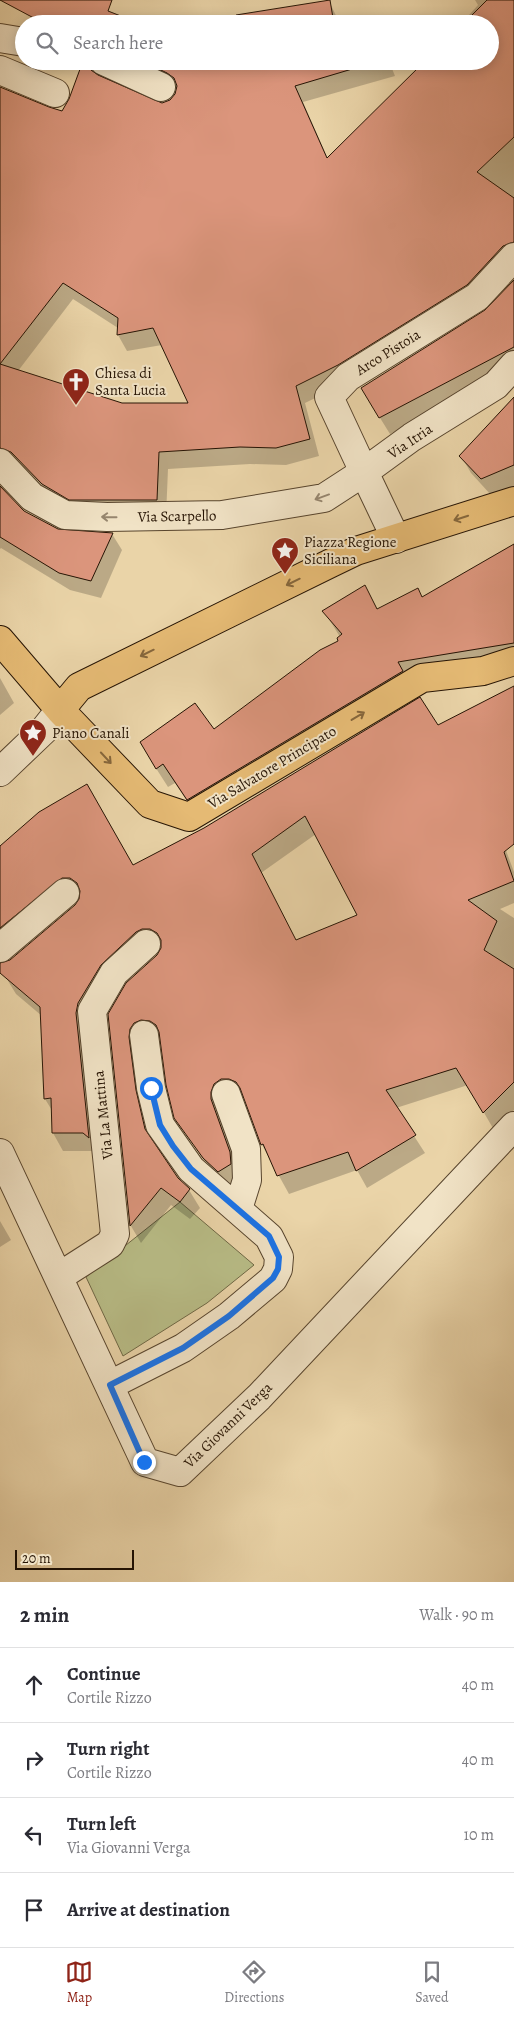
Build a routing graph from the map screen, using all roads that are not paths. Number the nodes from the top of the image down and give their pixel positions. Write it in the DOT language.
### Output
graph roads {
  1 [pos="0,38"];
  2 [pos="15,40"];
  3 [pos="0,70"];
  4 [pos="124,70"];
  5 [pos="161,87"];
  6 [pos="55,93"];
  7 [pos="514,258"];
  8 [pos="514,365"];
  9 [pos="0,463"];
  10 [pos="364,472"];
  11 [pos="511,502"];
  12 [pos="396,540"];
  13 [pos="0,640"];
  14 [pos="514,661"];
  15 [pos="60,710"];
  16 [pos="0,772"];
  17 [pos="65,893"];
  18 [pos="146,944"];
  19 [pos="0,948"];
  20 [pos="144,1035"];
  21 [pos="226,1094"];
  22 [pos="514,1126"];
  23 [pos="0,1153"];
  24 [pos="238,1209"];
  25 [pos="60,1276"];
  26 [pos="110,1385"];
  1 -- 2 [label="street"];
  3 -- 6 [label="street"];
  4 -- 5 [label="street"];
  7 -- 10 [label="street, Arco Pistoia"];
  8 -- 10 [label="street, Via Itria"];
  10 -- 9 [label="street, Via Scarpello, one-way"];
  10 -- 12 [label="street"];
  11 -- 12 [label="main road, one-way"];
  12 -- 15 [label="main road, one-way"];
  13 -- 15 [label="main road, Via Salvatore Principato"];
  15 -- 14 [label="main road, Via Salvatore Principato, one-way"];
  15 -- 16 [label="street"];
  17 -- 19 [label="street"];
  18 -- 25 [label="street, Via La Mattina"];
  20 -- 24 [label="street"];
  21 -- 24 [label="street"];
  22 -- 26 [label="street, Via Giovanni Verga"];
  23 -- 25 [label="street, Via Giovanni Verga"];
  24 -- 26 [label="street"];
  25 -- 26 [label="street, Via Giovanni Verga"];
}
